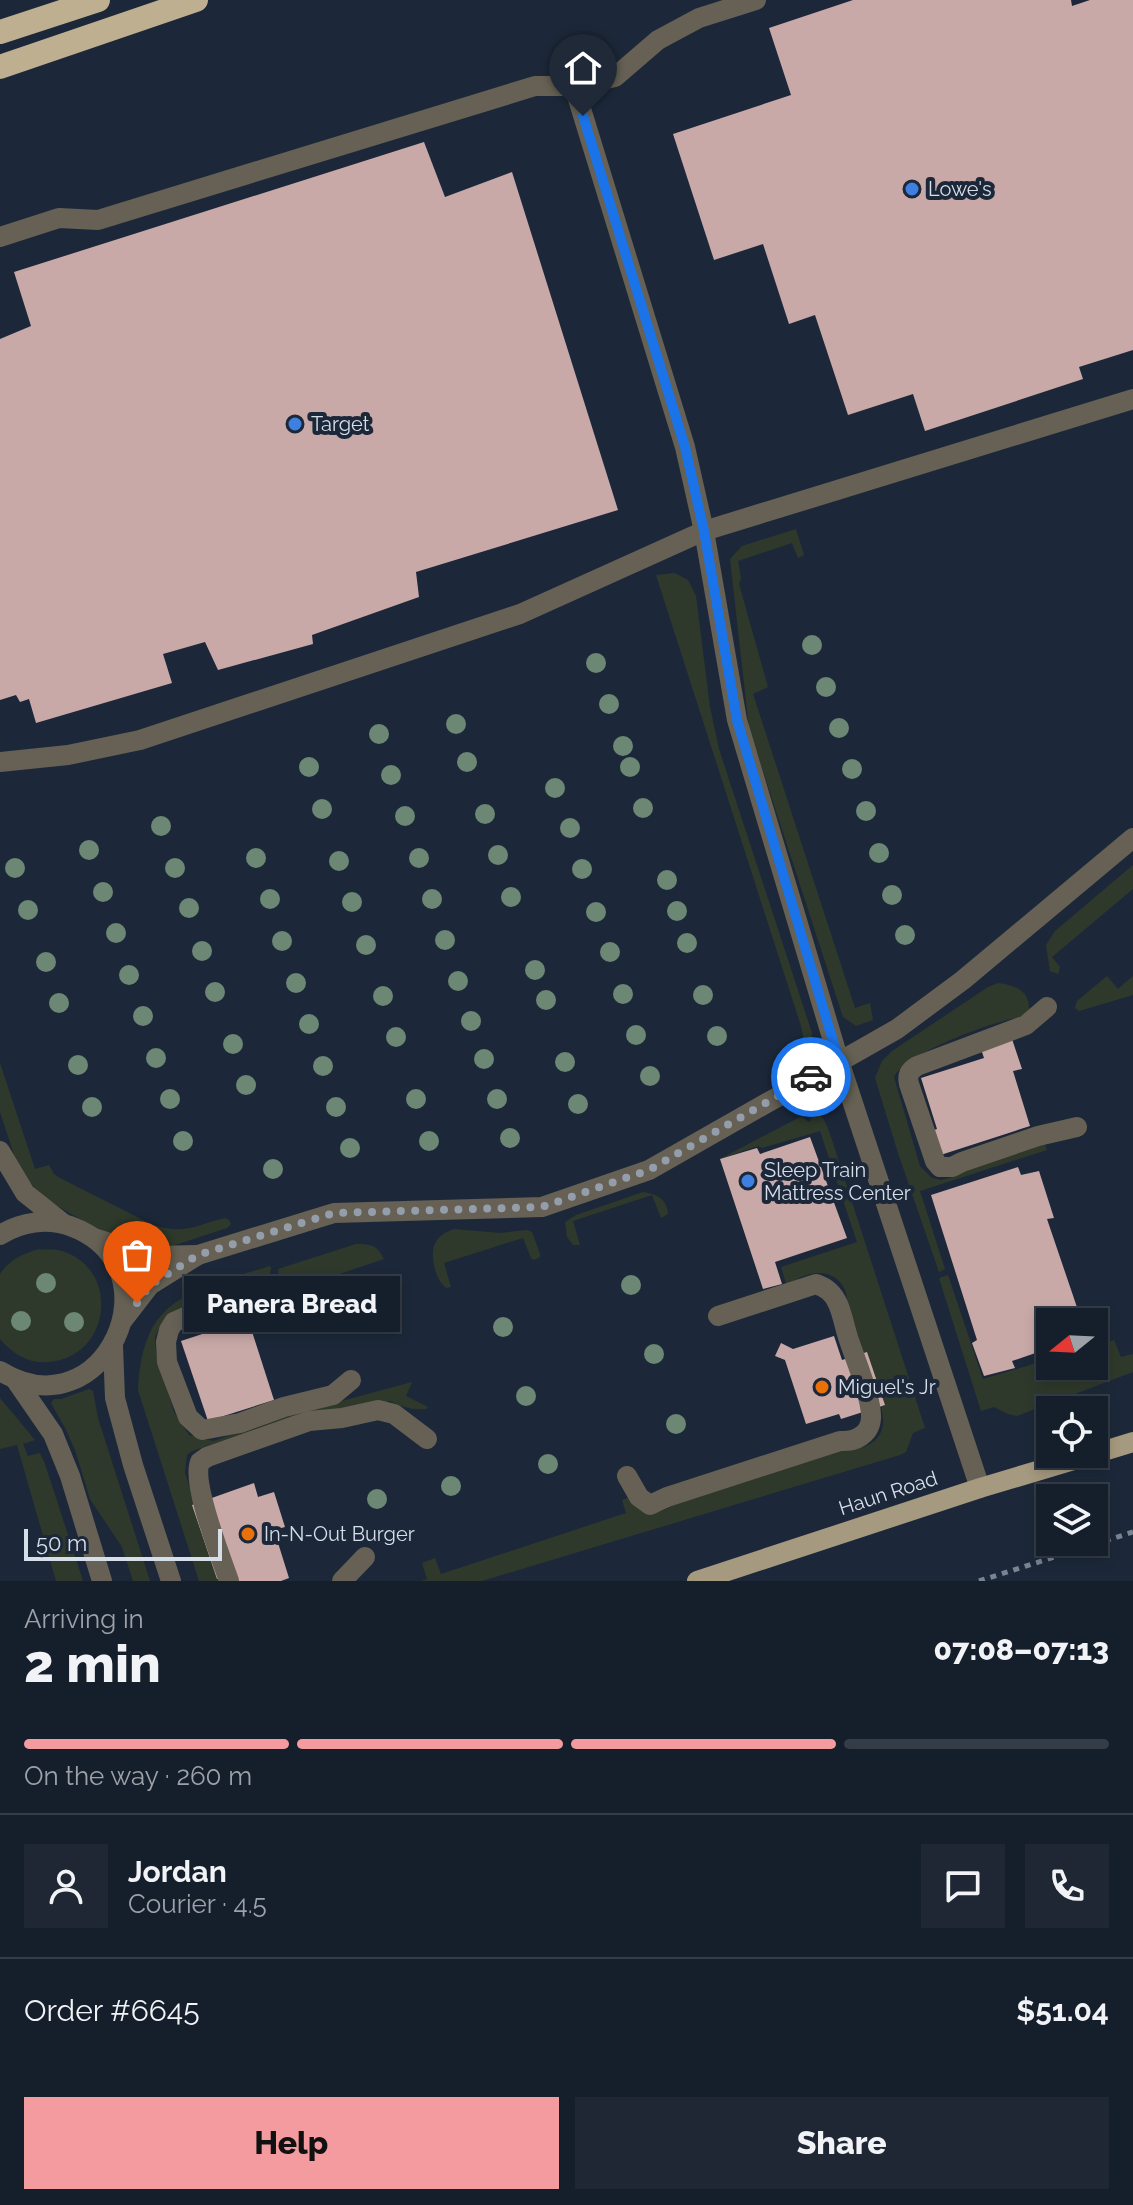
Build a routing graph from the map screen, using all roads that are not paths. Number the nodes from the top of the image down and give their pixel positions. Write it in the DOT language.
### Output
graph roads {
  1 [pos="98,0"];
  2 [pos="196,0"];
  3 [pos="756,0"];
  4 [pos="0,32"];
  5 [pos="0,67"];
  6 [pos="574,86"];
  7 [pos="0,237"];
  8 [pos="1133,399"];
  9 [pos="704,531"];
  10 [pos="0,762"];
  11 [pos="1133,838"];
  12 [pos="1047,1007"];
  13 [pos="839,1061"];
  14 [pos="1077,1127"];
  15 [pos="0,1151"];
  16 [pos="64,1224"];
  17 [pos="0,1235"];
  18 [pos="90,1236"];
  19 [pos="198,1255"];
  20 [pos="718,1316"];
  21 [pos="332,1318"];
  22 [pos="123,1320"];
  23 [pos="113,1346"];
  24 [pos="8,1375"];
  25 [pos="351,1380"];
  26 [pos="427,1439"];
  27 [pos="1133,1442"];
  28 [pos="1108,1450"];
  29 [pos="1047,1468"];
  30 [pos="627,1476"];
  31 [pos="980,1488"];
  32 [pos="365,1557"];
  33 [pos="102,1581"];
  34 [pos="171,1581"];
  35 [pos="229,1581"];
  36 [pos="342,1581"];
  37 [pos="697,1581"];
  1 -- 4 [label="highway"];
  2 -- 5 [label="highway"];
  3 -- 6 [label="lane"];
  6 -- 7 [label="lane"];
  6 -- 9 [label="lane"];
  8 -- 9 [label="lane"];
  9 -- 10 [label="lane"];
  9 -- 13 [label="lane"];
  11 -- 13 [label="lane"];
  12 -- 14 [label="lane"];
  13 -- 19 [label="lane"];
  13 -- 31 [label="lane"];
  15 -- 16 [label="lane"];
  16 -- 17 [label="lane"];
  16 -- 18 [label="lane"];
  18 -- 19 [label="lane"];
  18 -- 22 [label="lane"];
  19 -- 22 [label="lane"];
  20 -- 30 [label="lane"];
  21 -- 25 [label="lane"];
  22 -- 23 [label="lane"];
  23 -- 24 [label="lane"];
  23 -- 34 [label="lane"];
  24 -- 33 [label="lane"];
  26 -- 35 [label="lane"];
  27 -- 28 [label="main road, Haun Road"];
  29 -- 31 [label="main road, Haun Road"];
  31 -- 37 [label="main road, Haun Road"];
  32 -- 36 [label="lane"];
}
